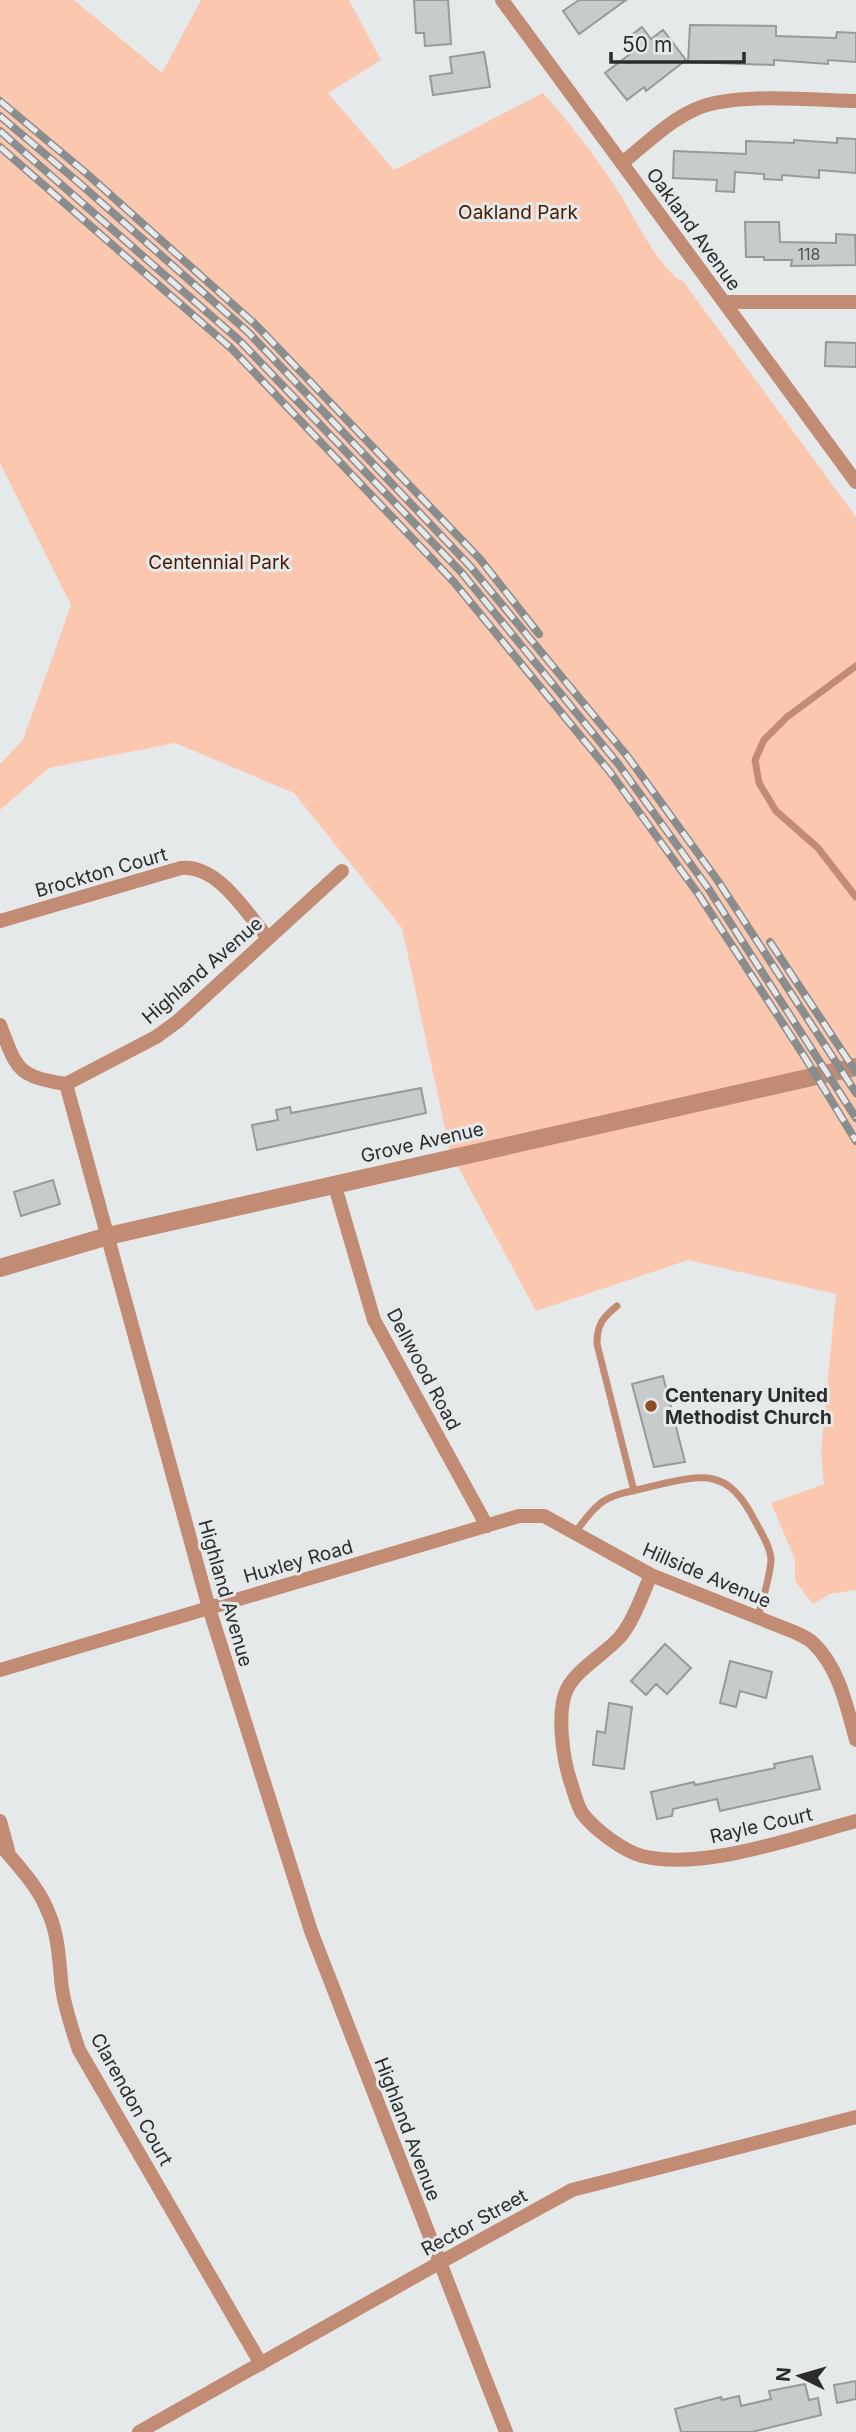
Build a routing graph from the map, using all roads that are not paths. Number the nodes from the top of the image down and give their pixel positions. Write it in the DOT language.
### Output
graph roads {
  1 [pos="502,0"];
  2 [pos="856,101"];
  3 [pos="622,163"];
  4 [pos="724,302"];
  5 [pos="856,302"];
  6 [pos="856,482"];
  7 [pos="856,666"];
  8 [pos="342,871"];
  9 [pos="856,897"];
  10 [pos="0,921"];
  11 [pos="268,938"];
  12 [pos="0,1025"];
  13 [pos="856,1067"];
  14 [pos="66,1084"];
  15 [pos="334,1183"];
  16 [pos="108,1236"];
  17 [pos="0,1268"];
  18 [pos="617,1306"];
  19 [pos="634,1491"];
  20 [pos="486,1526"];
  21 [pos="575,1534"];
  22 [pos="651,1575"];
  23 [pos="209,1608"];
  24 [pos="757,1618"];
  25 [pos="0,1670"];
  26 [pos="856,1740"];
  27 [pos="856,1821"];
  28 [pos="0,1822"];
  29 [pos="5,1849"];
  30 [pos="856,2117"];
  31 [pos="439,2263"];
  32 [pos="261,2364"];
  33 [pos="139,2432"];
  34 [pos="506,2432"];
  1 -- 3 [label="street, Oakland Avenue"];
  2 -- 3 [label="street"];
  3 -- 4 [label="street, Oakland Avenue"];
  4 -- 5 [label="street"];
  4 -- 6 [label="street, Oakland Avenue"];
  7 -- 9 [label="lane"];
  8 -- 11 [label="street, Highland Avenue"];
  10 -- 11 [label="street, Brockton Court"];
  11 -- 14 [label="street, Highland Avenue"];
  12 -- 14 [label="street"];
  13 -- 15 [label="street, Grove Avenue"];
  14 -- 16 [label="street, Highland Avenue"];
  15 -- 16 [label="street, Grove Avenue"];
  15 -- 20 [label="street, Dellwood Road"];
  16 -- 17 [label="street, Grove Avenue"];
  16 -- 23 [label="street, Highland Avenue"];
  18 -- 19 [label="lane"];
  19 -- 21 [label="lane"];
  19 -- 24 [label="lane"];
  20 -- 21 [label="street, Hillside Avenue"];
  20 -- 23 [label="street, Huxley Road"];
  21 -- 22 [label="street, Hillside Avenue"];
  22 -- 24 [label="street, Hillside Avenue"];
  22 -- 27 [label="street, Rayle Court"];
  23 -- 25 [label="street, Huxley Road"];
  23 -- 31 [label="street, Highland Avenue"];
  24 -- 26 [label="street, Hillside Avenue"];
  28 -- 29 [label="street"];
  29 -- 32 [label="street, Clarendon Court"];
  30 -- 31 [label="street, Rector Street"];
  31 -- 32 [label="street, Rector Street"];
  31 -- 34 [label="street, Highland Avenue"];
  32 -- 33 [label="street, Rector Street"];
}
